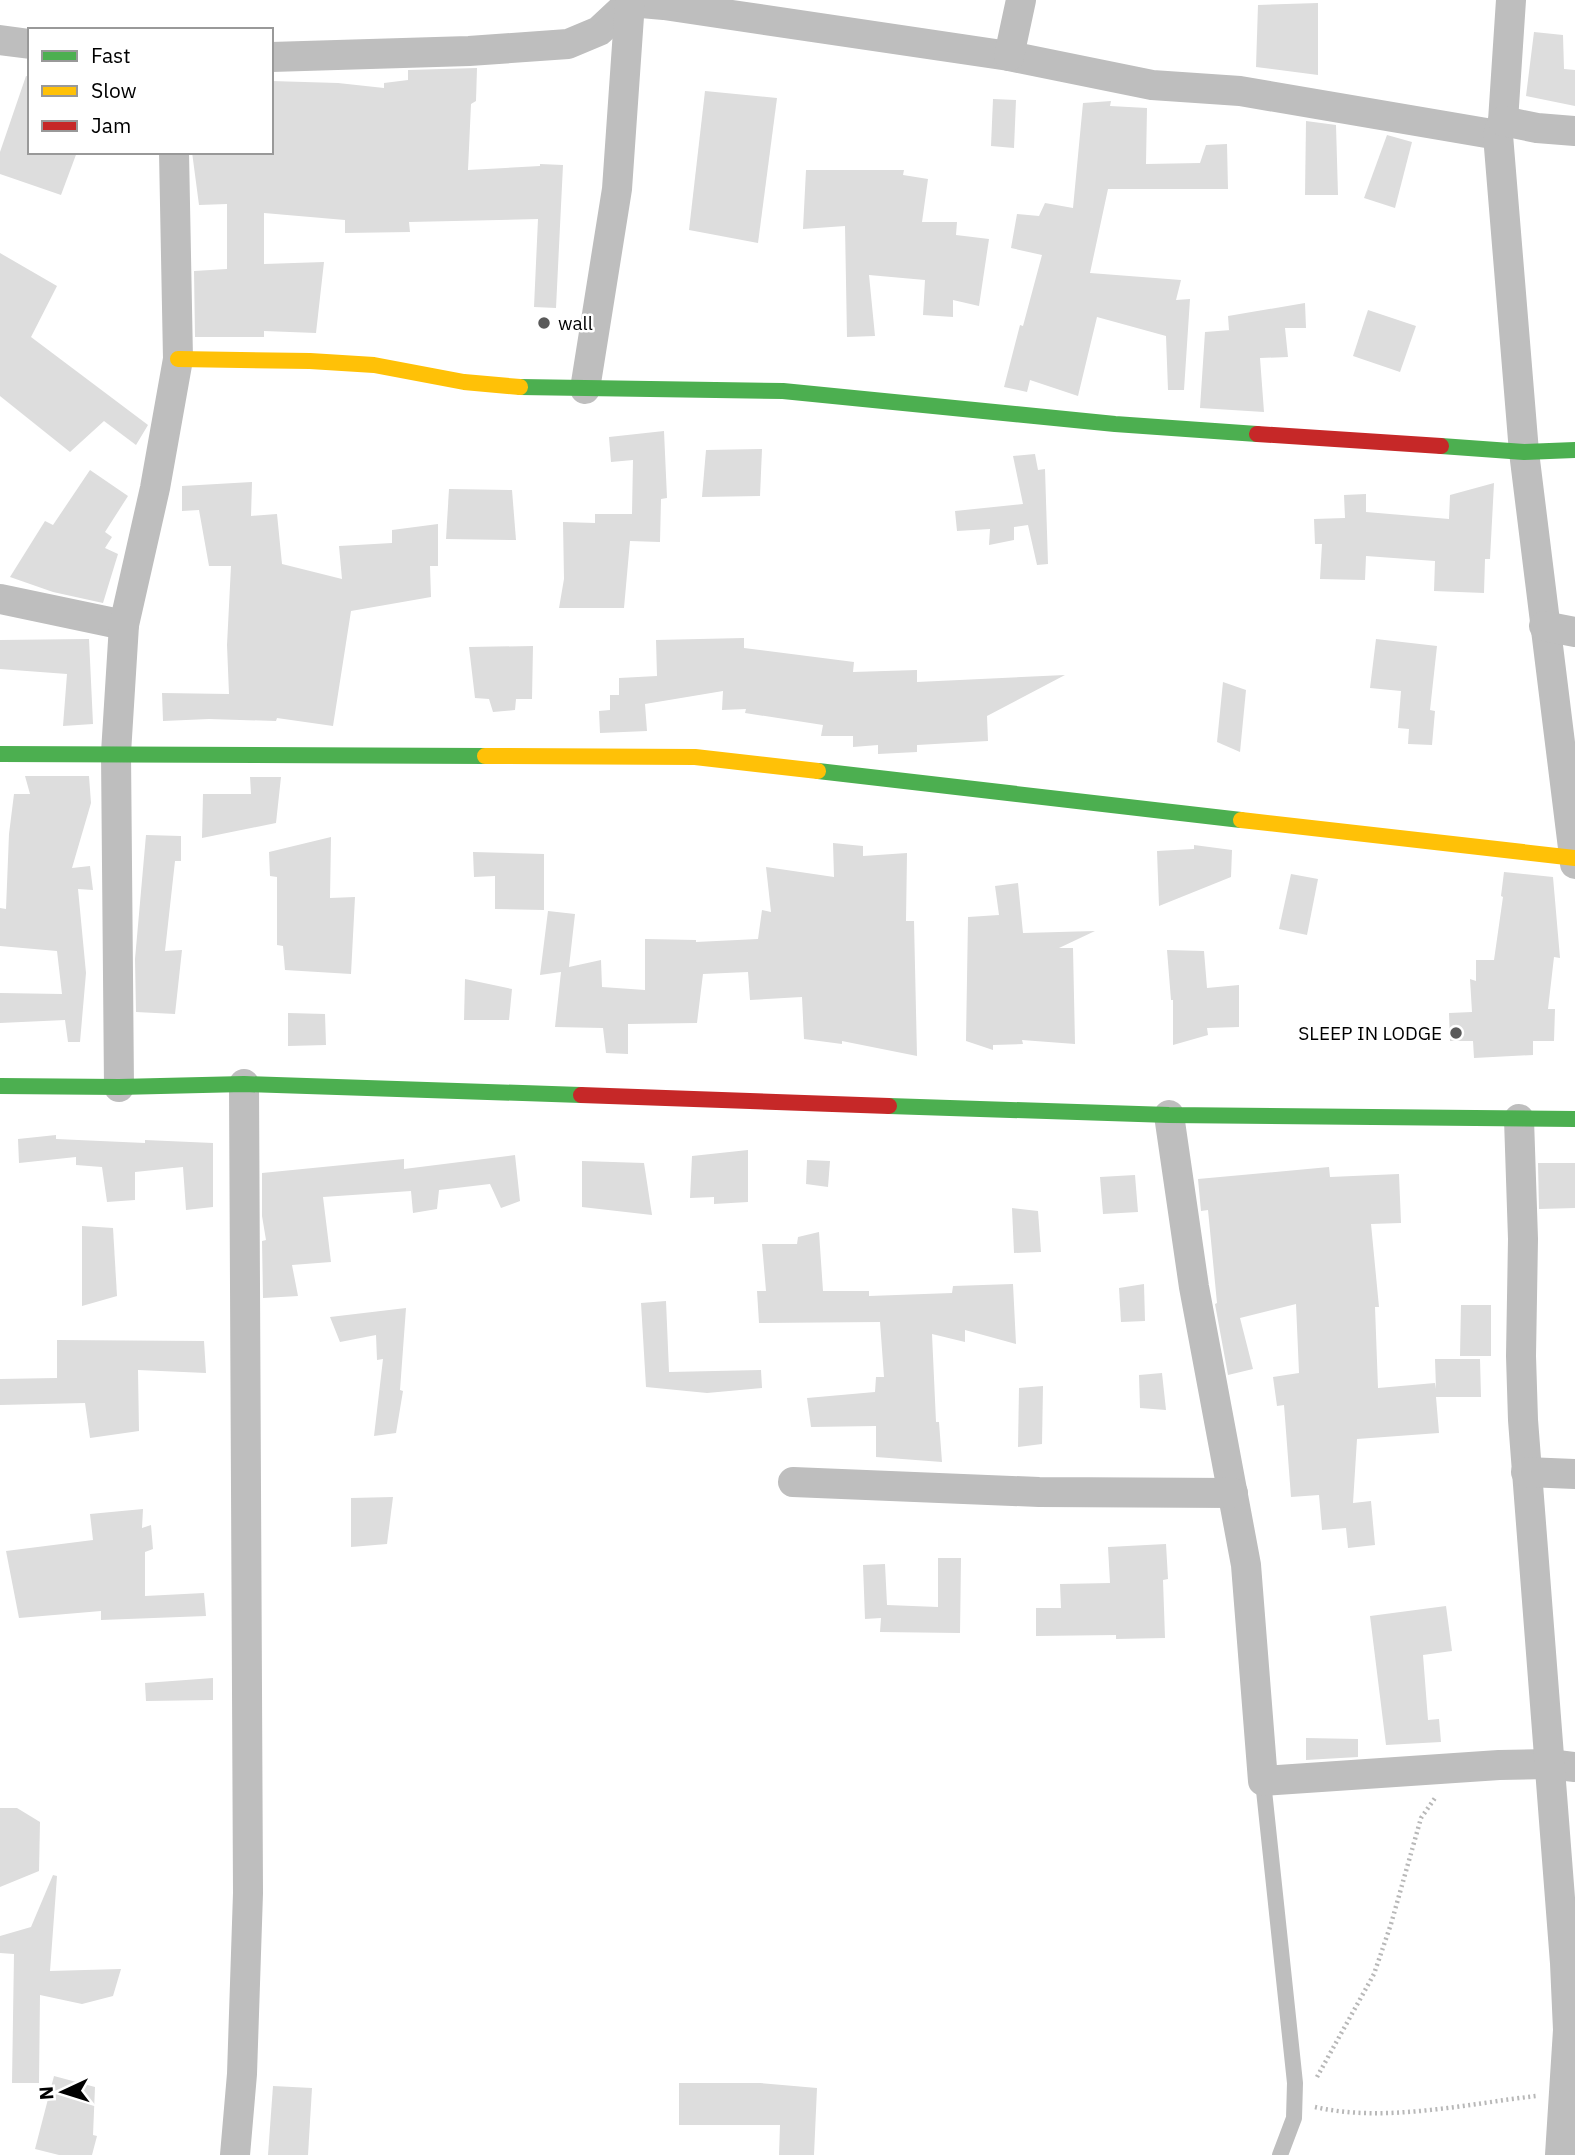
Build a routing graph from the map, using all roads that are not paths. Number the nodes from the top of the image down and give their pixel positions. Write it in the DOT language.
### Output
graph roads {
  1 [pos="1021,0"];
  2 [pos="1511,0"];
  3 [pos="629,1"];
  4 [pos="0,40"];
  5 [pos="28,44"];
  6 [pos="1009,56"];
  7 [pos="273,57"];
  8 [pos="1500,128"];
  9 [pos="1575,131"];
  10 [pos="174,154"];
  11 [pos="178,359"];
  12 [pos="585,389"];
  13 [pos="1575,450"];
  14 [pos="1524,452"];
  15 [pos="0,599"];
  16 [pos="124,625"];
  17 [pos="1544,626"];
  18 [pos="1575,632"];
  19 [pos="116,753"];
  20 [pos="0,754"];
  21 [pos="1575,858"];
  22 [pos="1575,864"];
  23 [pos="244,1084"];
  24 [pos="0,1086"];
  25 [pos="119,1087"];
  26 [pos="1169,1115"];
  27 [pos="1519,1119"];
  28 [pos="1575,1119"];
  29 [pos="1526,1472"];
  30 [pos="1575,1474"];
  31 [pos="793,1482"];
  32 [pos="1233,1493"];
  33 [pos="1562,1765"];
  34 [pos="1263,1781"];
  35 [pos="235,2155"];
  36 [pos="1280,2155"];
  37 [pos="1560,2155"];
  1 -- 6 [label="street"];
  2 -- 8 [label="street"];
  3 -- 6 [label="street"];
  3 -- 7 [label="street"];
  3 -- 12 [label="street"];
  4 -- 5 [label="street"];
  6 -- 8 [label="street"];
  8 -- 9 [label="street"];
  8 -- 14 [label="street"];
  10 -- 11 [label="street"];
  11 -- 12 [label="street"];
  11 -- 16 [label="street"];
  12 -- 14 [label="street"];
  13 -- 14 [label="street"];
  14 -- 17 [label="street"];
  15 -- 16 [label="street"];
  16 -- 19 [label="street"];
  17 -- 18 [label="street"];
  17 -- 21 [label="street"];
  19 -- 20 [label="street"];
  19 -- 21 [label="street"];
  19 -- 25 [label="street"];
  21 -- 22 [label="street"];
  23 -- 25 [label="street"];
  23 -- 26 [label="street"];
  23 -- 35 [label="street"];
  24 -- 25 [label="street"];
  26 -- 27 [label="street"];
  26 -- 32 [label="street"];
  27 -- 28 [label="street"];
  27 -- 29 [label="street"];
  29 -- 30 [label="street"];
  29 -- 33 [label="street"];
  31 -- 32 [label="street"];
  32 -- 34 [label="street"];
  33 -- 34 [label="street"];
  33 -- 37 [label="street"];
  34 -- 36 [label="lane"];
}
